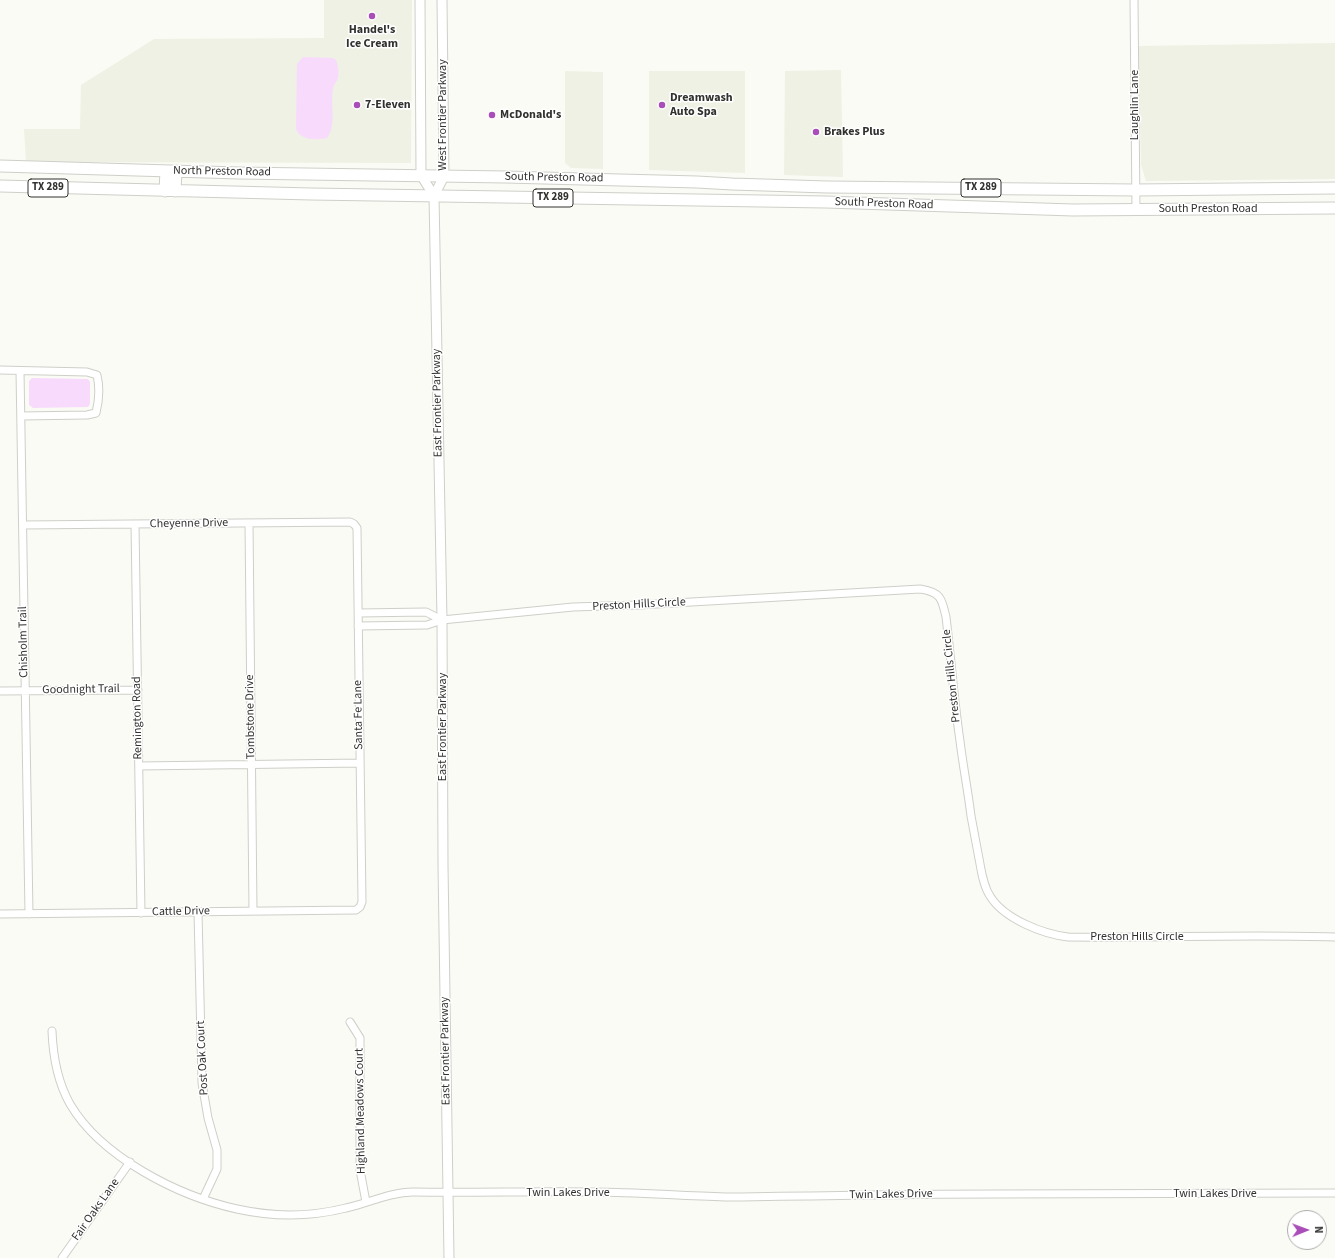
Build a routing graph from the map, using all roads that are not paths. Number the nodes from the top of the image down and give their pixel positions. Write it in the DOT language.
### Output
graph roads {
  1 [pos="420,0"];
  2 [pos="442,0"];
  3 [pos="1134,0"];
  4 [pos="0,166"];
  5 [pos="171,171"];
  6 [pos="422,175"];
  7 [pos="444,176"];
  8 [pos="0,186"];
  9 [pos="1335,188"];
  10 [pos="1135,190"];
  11 [pos="170,191"];
  12 [pos="434,196"];
  13 [pos="1335,208"];
  14 [pos="1136,210"];
  15 [pos="0,370"];
  16 [pos="20,371"];
  17 [pos="21,416"];
  18 [pos="248,523"];
  19 [pos="135,524"];
  20 [pos="354,524"];
  21 [pos="23,525"];
  22 [pos="358,613"];
  23 [pos="442,620"];
  24 [pos="358,626"];
  25 [pos="138,690"];
  26 [pos="0,691"];
  27 [pos="25,691"];
  28 [pos="360,763"];
  29 [pos="252,764"];
  30 [pos="139,766"];
  31 [pos="360,907"];
  32 [pos="253,911"];
  33 [pos="198,912"];
  34 [pos="141,913"];
  35 [pos="0,914"];
  36 [pos="29,914"];
  37 [pos="1335,937"];
  38 [pos="350,1022"];
  39 [pos="52,1031"];
  40 [pos="130,1162"];
  41 [pos="448,1193"];
  42 [pos="1335,1193"];
  43 [pos="203,1199"];
  44 [pos="366,1202"];
  45 [pos="62,1258"];
  46 [pos="449,1258"];
  1 -- 6 [label="street, West Frontier Parkway"];
  2 -- 7 [label="street, West Frontier Parkway"];
  3 -- 10 [label="street, Laughlin Lane"];
  4 -- 5 [label="main road, North Preston Road / TX 289"];
  5 -- 6 [label="main road, North Preston Road / TX 289"];
  5 -- 11 [label="main road"];
  6 -- 7 [label="main road, North Preston Road / TX 289"];
  6 -- 12 [label="street, West Frontier Parkway"];
  7 -- 10 [label="main road, South Preston Road / TX 289"];
  7 -- 12 [label="street, West Frontier Parkway"];
  8 -- 11 [label="main road, North Preston Road / TX 289"];
  9 -- 10 [label="main road, South Preston Road / TX 289"];
  10 -- 14 [label="street, Laughlin Lane"];
  11 -- 12 [label="main road, North Preston Road / TX 289"];
  12 -- 14 [label="main road, South Preston Road / TX 289"];
  12 -- 23 [label="street, East Frontier Parkway"];
  13 -- 14 [label="main road, South Preston Road / TX 289"];
  15 -- 16 [label="street"];
  16 -- 17 [label="street, Chisholm Trail"];
  16 -- 17 [label="street"];
  17 -- 21 [label="street, Chisholm Trail"];
  18 -- 19 [label="street, Cheyenne Drive"];
  18 -- 20 [label="street, Cheyenne Drive"];
  18 -- 29 [label="street, Tombstone Drive"];
  19 -- 21 [label="street, Cheyenne Drive"];
  19 -- 25 [label="street, Remington Road"];
  20 -- 22 [label="street, Santa Fe Lane"];
  21 -- 27 [label="street, Chisholm Trail"];
  22 -- 23 [label="street"];
  22 -- 24 [label="street, Santa Fe Lane"];
  23 -- 24 [label="street, Preston Hills Circle"];
  23 -- 37 [label="street, Preston Hills Circle"];
  23 -- 41 [label="street, East Frontier Parkway"];
  24 -- 28 [label="street, Santa Fe Lane"];
  25 -- 27 [label="street, Goodnight Trail"];
  25 -- 30 [label="street, Remington Road"];
  26 -- 27 [label="street, Goodnight Trail"];
  27 -- 36 [label="street, Chisholm Trail"];
  28 -- 29 [label="street"];
  28 -- 31 [label="street, Santa Fe Lane"];
  29 -- 30 [label="street"];
  29 -- 32 [label="street, Tombstone Drive"];
  30 -- 34 [label="street, Remington Road"];
  31 -- 32 [label="street, Cattle Drive"];
  32 -- 33 [label="street, Cattle Drive"];
  33 -- 34 [label="street, Cattle Drive"];
  33 -- 43 [label="street, Post Oak Court"];
  34 -- 36 [label="street, Cattle Drive"];
  35 -- 36 [label="street, Cattle Drive"];
  38 -- 44 [label="street, Highland Meadows Court"];
  39 -- 40 [label="street, Twin Lakes Drive"];
  40 -- 43 [label="street, Twin Lakes Drive"];
  40 -- 45 [label="street, Fair Oaks Lane"];
  41 -- 42 [label="street, Twin Lakes Drive"];
  41 -- 44 [label="street, Twin Lakes Drive"];
  41 -- 46 [label="street, East Frontier Parkway"];
  43 -- 44 [label="street, Twin Lakes Drive"];
}
